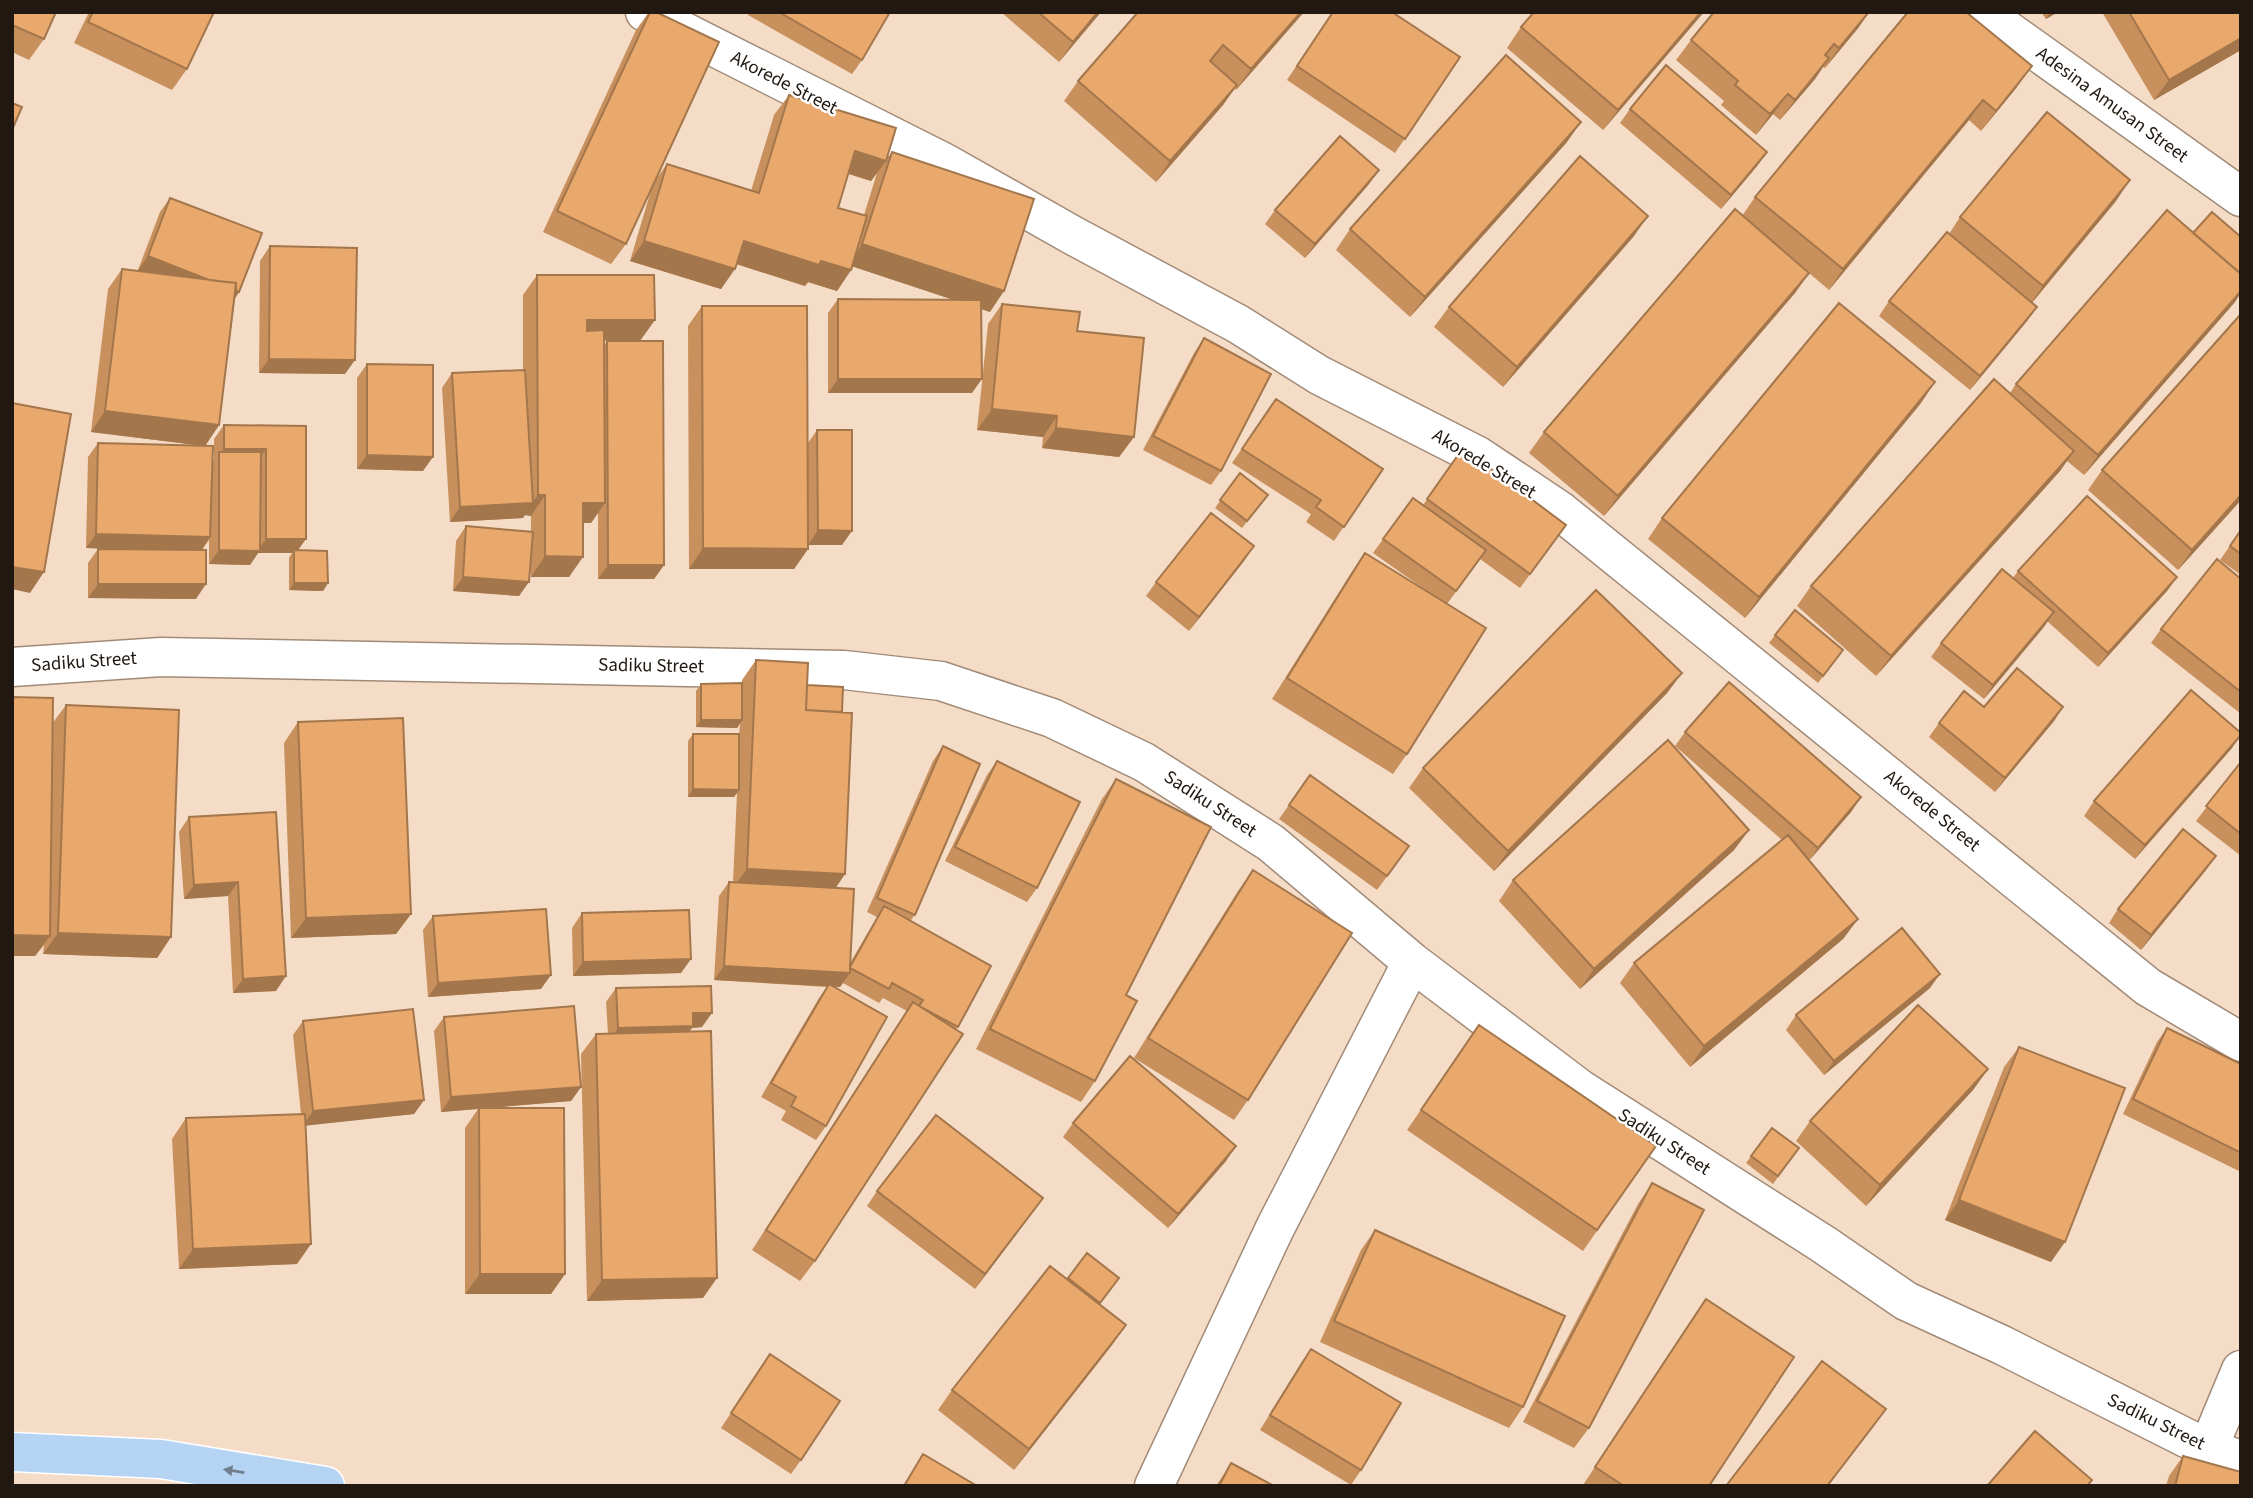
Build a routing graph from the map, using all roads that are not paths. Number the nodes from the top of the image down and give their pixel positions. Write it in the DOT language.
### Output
graph roads {
  1 [pos="645,12"];
  2 [pos="1983,12"];
  3 [pos="2241,197"];
  4 [pos="12,667"];
  5 [pos="1412,962"];
  6 [pos="2241,1042"];
  7 [pos="2241,1370"];
  8 [pos="12,1452"];
  9 [pos="2225,1454"];
  10 [pos="325,1486"];
  11 [pos="1154,1486"];
  1 -- 6 [label="street, Akorede Street"];
  2 -- 3 [label="street, Adesina Amusan Street"];
  4 -- 5 [label="street, Sadiku Street"];
  5 -- 9 [label="street, Sadiku Street"];
  5 -- 11 [label="street"];
  7 -- 9 [label="street"];
  10 -- 8 [label="main road, one-way"];
}
